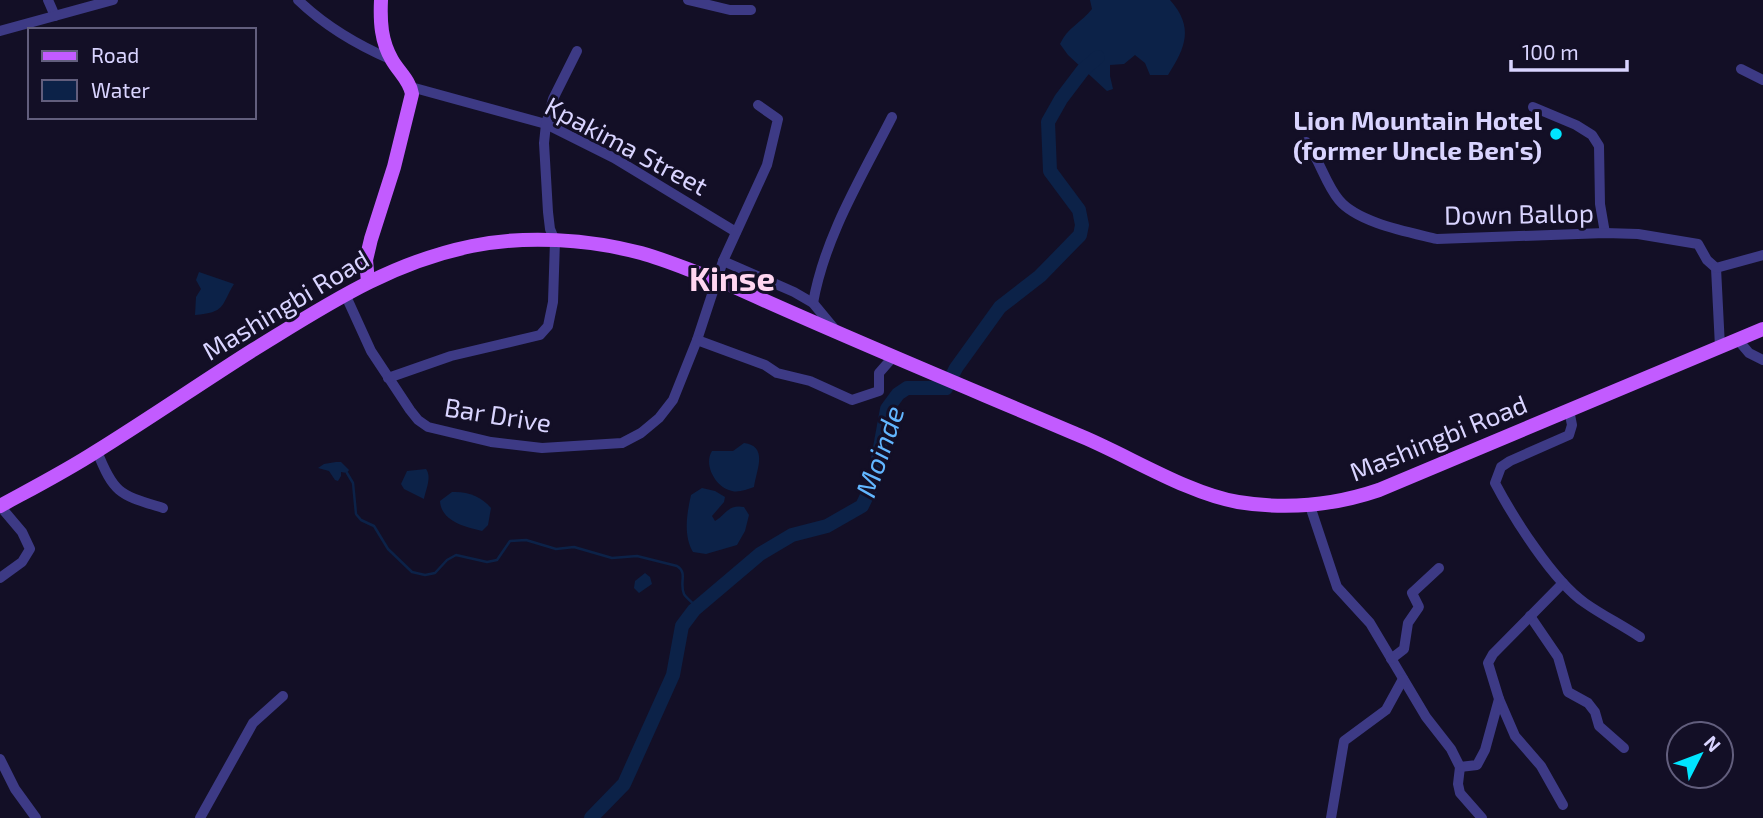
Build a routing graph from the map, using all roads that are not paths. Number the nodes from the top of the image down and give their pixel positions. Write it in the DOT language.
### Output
graph roads {
  1 [pos="48,0"];
  2 [pos="113,0"];
  3 [pos="298,0"];
  4 [pos="381,0"];
  5 [pos="688,0"];
  6 [pos="751,10"];
  7 [pos="55,16"];
  8 [pos="0,31"];
  9 [pos="577,51"];
  10 [pos="392,60"];
  11 [pos="1741,69"];
  12 [pos="1763,80"];
  13 [pos="411,87"];
  14 [pos="758,105"];
  15 [pos="1533,107"];
  16 [pos="891,117"];
  17 [pos="546,124"];
  18 [pos="1306,142"];
  19 [pos="736,232"];
  20 [pos="1605,233"];
  21 [pos="555,241"];
  22 [pos="1763,255"];
  23 [pos="723,261"];
  24 [pos="1716,268"];
  25 [pos="369,282"];
  26 [pos="345,294"];
  27 [pos="813,303"];
  28 [pos="1763,329"];
  29 [pos="837,332"];
  30 [pos="697,340"];
  31 [pos="1738,340"];
  32 [pos="1720,347"];
  33 [pos="893,357"];
  34 [pos="1763,360"];
  35 [pos="388,377"];
  36 [pos="1569,410"];
  37 [pos="97,451"];
  38 [pos="0,506"];
  39 [pos="1310,506"];
  40 [pos="163,508"];
  41 [pos="1439,568"];
  42 [pos="0,578"];
  43 [pos="1563,583"];
  44 [pos="1530,616"];
  45 [pos="1640,637"];
  46 [pos="1391,659"];
  47 [pos="1403,679"];
  48 [pos="283,696"];
  49 [pos="1499,699"];
  50 [pos="1624,748"];
  51 [pos="0,759"];
  52 [pos="1460,766"];
  53 [pos="1563,805"];
  54 [pos="36,818"];
  55 [pos="200,818"];
  56 [pos="1331,818"];
  57 [pos="1482,818"];
  1 -- 7 [label="street"];
  2 -- 7 [label="street"];
  3 -- 10 [label="street"];
  4 -- 10 [label="main road"];
  5 -- 6 [label="street"];
  7 -- 8 [label="street"];
  9 -- 17 [label="street"];
  10 -- 13 [label="main road"];
  11 -- 12 [label="street"];
  13 -- 17 [label="street, Kpakima Street"];
  13 -- 25 [label="main road"];
  14 -- 19 [label="street, Bar Drive"];
  15 -- 20 [label="street"];
  16 -- 27 [label="street"];
  17 -- 19 [label="street, Kpakima Street"];
  17 -- 21 [label="street"];
  18 -- 20 [label="street, Down Ballop"];
  19 -- 23 [label="street, Bar Drive"];
  20 -- 24 [label="street, Down Ballop"];
  21 -- 25 [label="main road, Mashingbi Road"];
  21 -- 29 [label="main road, Mashingbi Road, bridge"];
  21 -- 35 [label="street"];
  22 -- 24 [label="street"];
  23 -- 27 [label="street"];
  23 -- 30 [label="street, Bar Drive"];
  24 -- 32 [label="street"];
  25 -- 26 [label="main road, Mashingbi Road"];
  26 -- 35 [label="street, Bar Drive"];
  26 -- 37 [label="main road, Mashingbi Road"];
  27 -- 29 [label="street"];
  28 -- 31 [label="main road, Mashingbi Road"];
  29 -- 33 [label="main road"];
  30 -- 33 [label="street"];
  30 -- 35 [label="street, Bar Drive"];
  31 -- 32 [label="main road, Mashingbi Road"];
  31 -- 34 [label="street"];
  32 -- 36 [label="main road, Mashingbi Road"];
  33 -- 39 [label="main road, Mashingbi Road"];
  36 -- 39 [label="main road, Mashingbi Road"];
  36 -- 43 [label="street"];
  37 -- 38 [label="main road, Mashingbi Road"];
  37 -- 40 [label="street"];
  38 -- 42 [label="street"];
  39 -- 46 [label="street"];
  41 -- 46 [label="street"];
  43 -- 44 [label="street"];
  43 -- 45 [label="street"];
  44 -- 49 [label="street"];
  44 -- 50 [label="street"];
  46 -- 47 [label="street"];
  47 -- 52 [label="street"];
  47 -- 56 [label="street"];
  48 -- 55 [label="street"];
  49 -- 52 [label="street"];
  49 -- 53 [label="street"];
  51 -- 54 [label="street"];
  52 -- 57 [label="street"];
}
